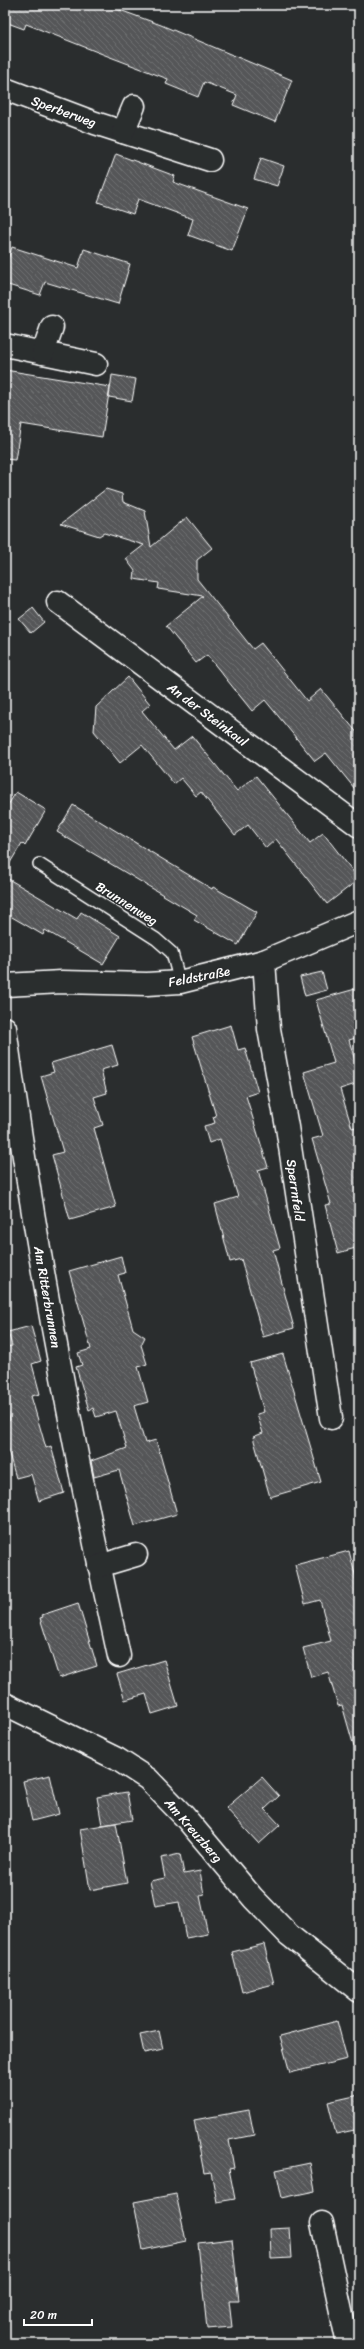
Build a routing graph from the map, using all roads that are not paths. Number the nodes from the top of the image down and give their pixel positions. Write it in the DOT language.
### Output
graph roads {
  1 [pos="5,89"];
  2 [pos="134,106"];
  3 [pos="123,132"];
  4 [pos="210,160"];
  5 [pos="52,327"];
  6 [pos="5,345"];
  7 [pos="43,353"];
  8 [pos="96,364"];
  9 [pos="58,602"];
  10 [pos="359,826"];
  11 [pos="39,864"];
  12 [pos="359,921"];
  13 [pos="264,961"];
  14 [pos="180,982"];
  15 [pos="5,985"];
  16 [pos="5,1028"];
  17 [pos="331,1418"];
  18 [pos="136,1555"];
  19 [pos="99,1566"];
  20 [pos="119,1656"];
  21 [pos="5,1704"];
  22 [pos="359,1991"];
  23 [pos="322,2223"];
  24 [pos="348,2344"];
  1 -- 3 [label="street, Sperberweg"];
  2 -- 3 [label="street"];
  3 -- 4 [label="street, Sperberweg"];
  5 -- 7 [label="street"];
  6 -- 7 [label="street"];
  7 -- 8 [label="street"];
  9 -- 10 [label="street, An der Steinkaul"];
  11 -- 14 [label="lane, Brunnenweg"];
  12 -- 13 [label="street, Feldstraße"];
  13 -- 14 [label="street, Feldstraße"];
  13 -- 17 [label="street, Sperrnfeld"];
  14 -- 15 [label="street, Feldstraße"];
  16 -- 19 [label="street, Am Ritterbrunnen"];
  18 -- 19 [label="street"];
  19 -- 20 [label="street, Am Ritterbrunnen"];
  21 -- 22 [label="street, Am Kreuzberg"];
  23 -- 24 [label="street"];
}
